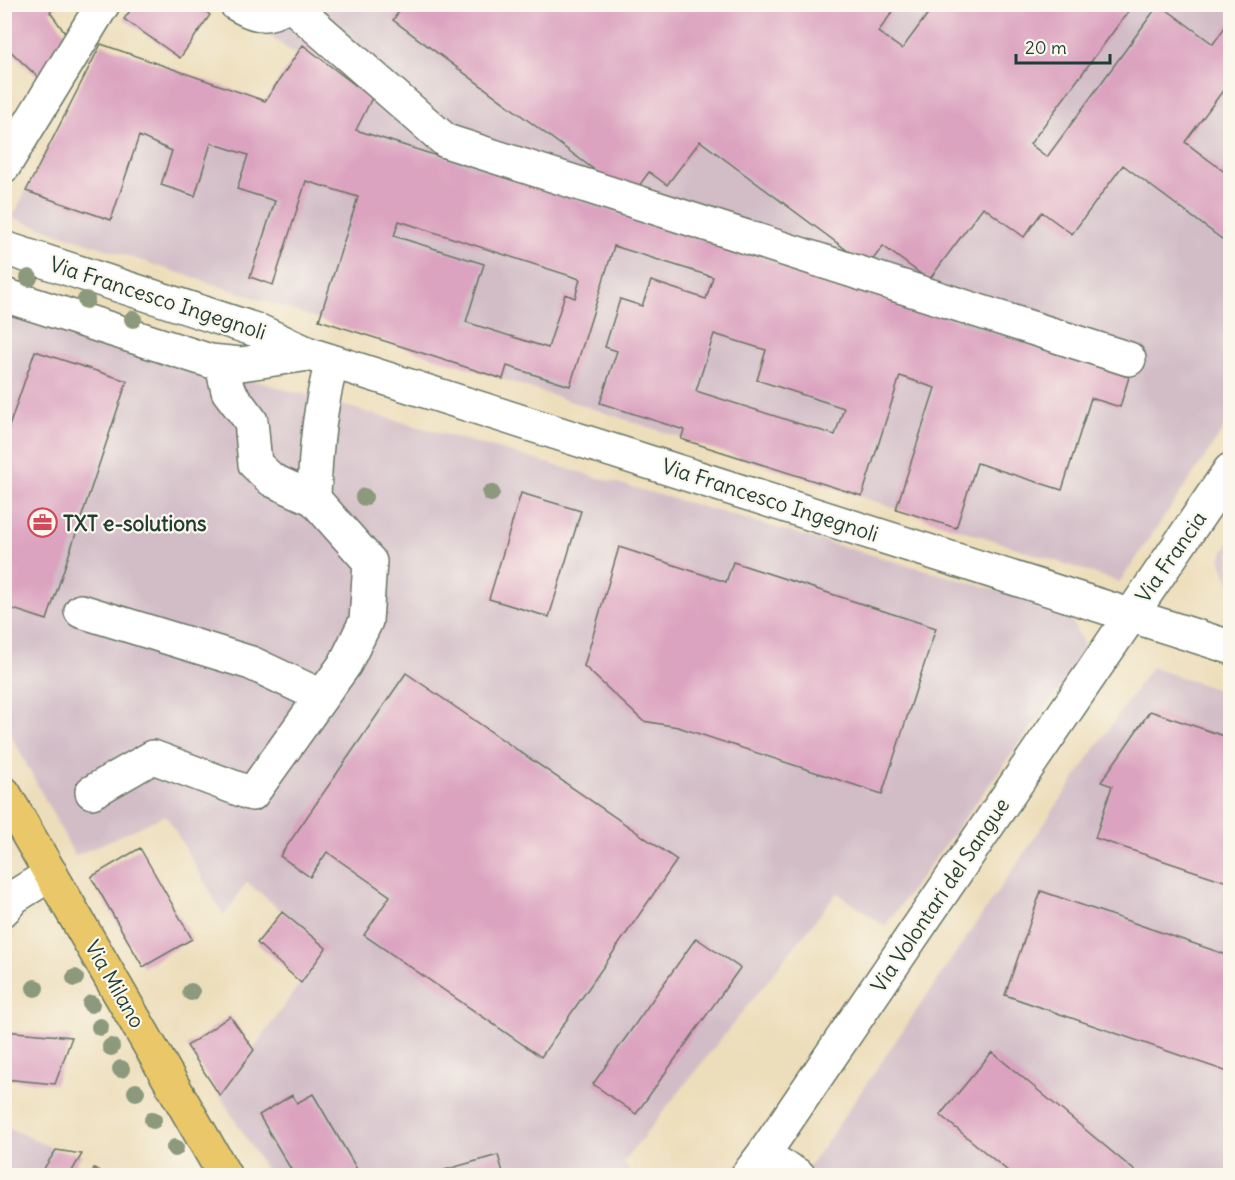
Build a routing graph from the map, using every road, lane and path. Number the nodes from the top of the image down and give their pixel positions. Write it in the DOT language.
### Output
graph roads {
  1 [pos="103,4"];
  2 [pos="236,4"];
  3 [pos="290,4"];
  4 [pos="4,166"];
  5 [pos="4,248"];
  6 [pos="4,295"];
  7 [pos="321,358"];
  8 [pos="1129,359"];
  9 [pos="221,362"];
  10 [pos="1230,470"];
  11 [pos="314,499"];
  12 [pos="81,611"];
  13 [pos="1131,614"];
  14 [pos="1230,647"];
  15 [pos="321,696"];
  16 [pos="92,792"];
  17 [pos="4,793"];
  18 [pos="51,874"];
  19 [pos="4,909"];
  20 [pos="755,1165"];
  21 [pos="225,1176"];
  22 [pos="799,1176"];
  1 -- 4 [label="street"];
  2 -- 3 [label="street"];
  3 -- 8 [label="street"];
  5 -- 7 [label="street, Via Francesco Ingegnoli"];
  6 -- 9 [label="street, Via Francesco Ingegnoli"];
  7 -- 9 [label="street, Via Francesco Ingegnoli"];
  7 -- 11 [label="street"];
  7 -- 13 [label="street, Via Francesco Ingegnoli"];
  9 -- 11 [label="street"];
  10 -- 13 [label="street, Via Francia"];
  11 -- 15 [label="street"];
  12 -- 15 [label="street"];
  13 -- 14 [label="street, Via Francesco Ingegnoli"];
  13 -- 20 [label="street, Via Volontari del Sangue"];
  15 -- 16 [label="street"];
  17 -- 18 [label="main road, Via Milano"];
  18 -- 19 [label="street"];
  18 -- 21 [label="main road, Via Milano"];
  20 -- 22 [label="street"];
}
